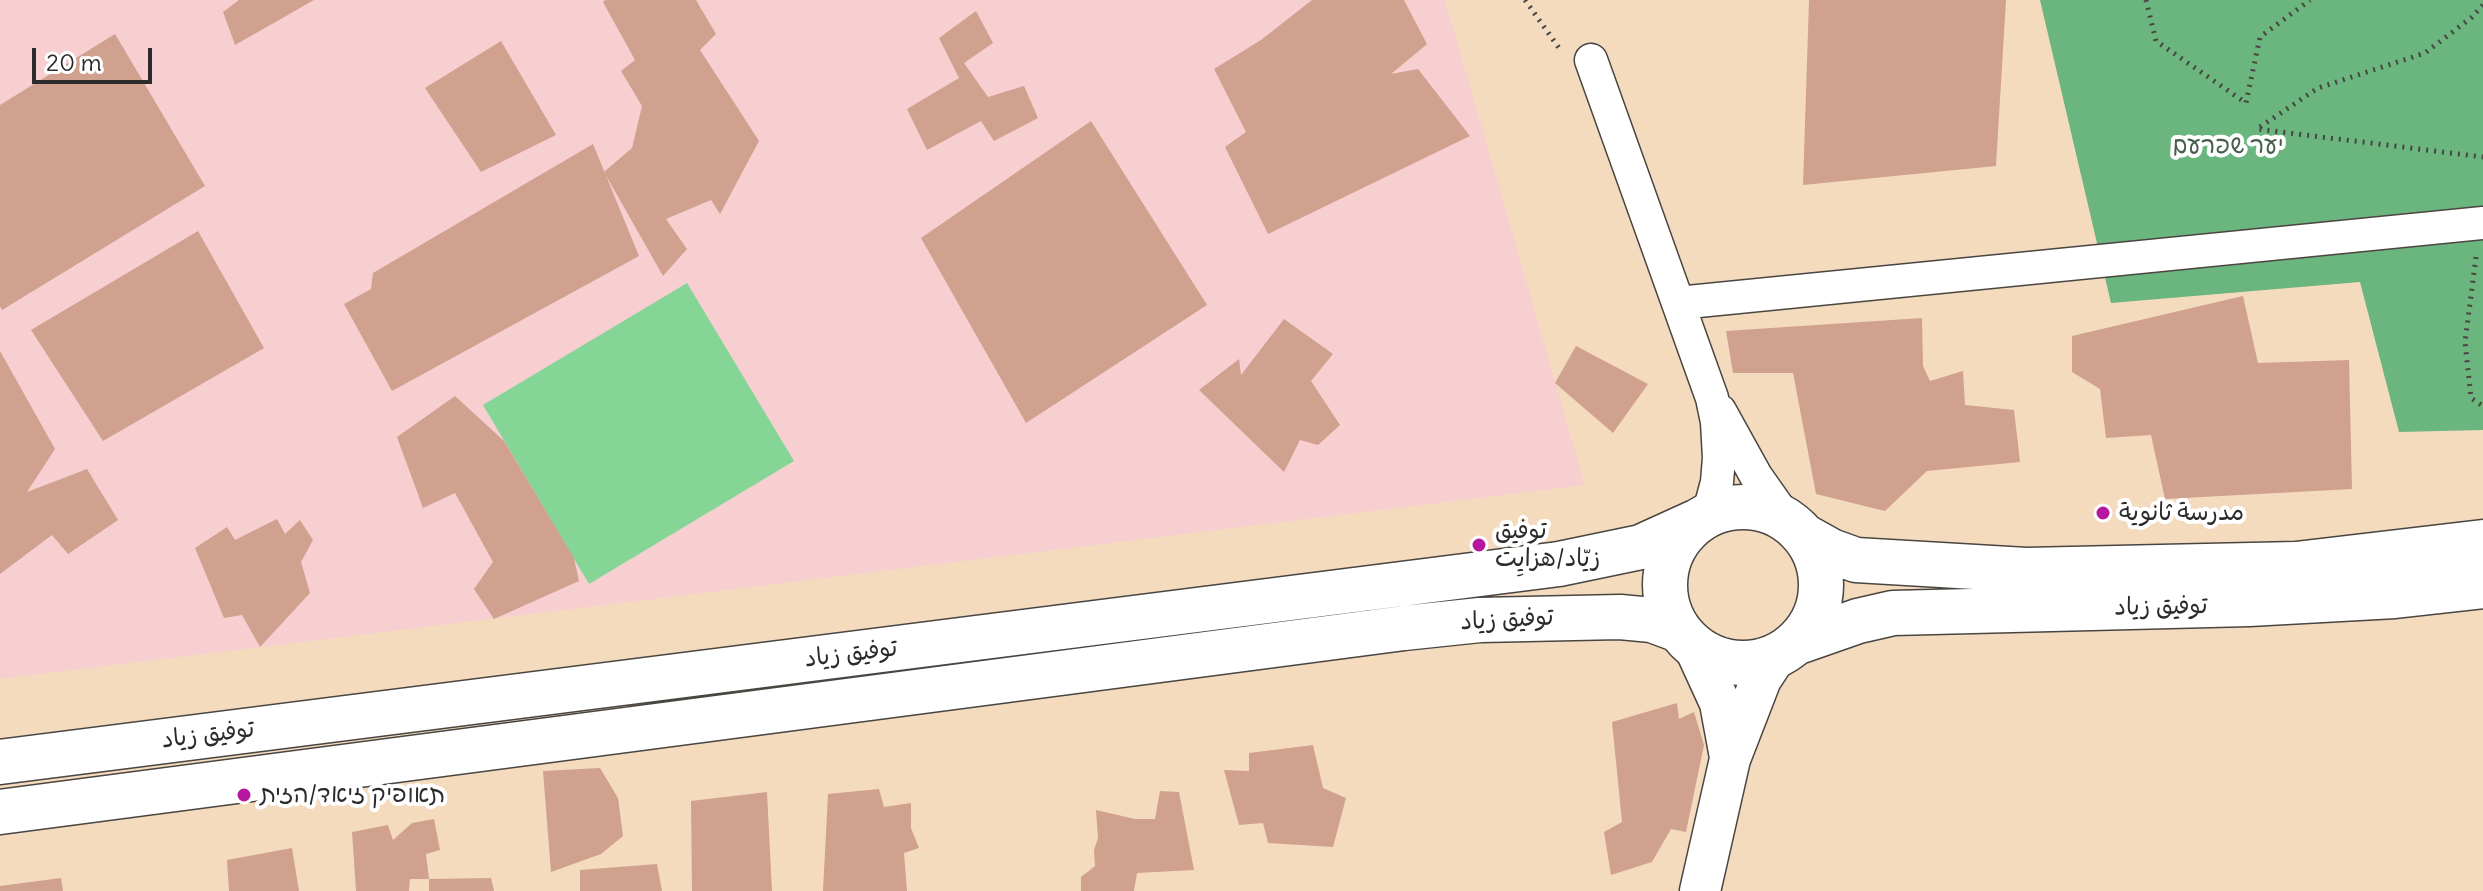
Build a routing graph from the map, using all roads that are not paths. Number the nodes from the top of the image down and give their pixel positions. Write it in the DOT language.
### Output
graph roads {
  1 [pos="1591,60"];
  2 [pos="2483,223"];
  3 [pos="1678,303"];
  4 [pos="1712,398"];
  5 [pos="1702,519"];
  6 [pos="1795,528"];
  7 [pos="2483,542"];
  8 [pos="2483,586"];
  9 [pos="1686,637"];
  10 [pos="1786,650"];
  11 [pos="1730,759"];
  12 [pos="0,762"];
  13 [pos="0,812"];
  14 [pos="1700,891"];
  1 -- 3 [label="street"];
  2 -- 3 [label="street"];
  3 -- 4 [label="street"];
  4 -- 5 [label="street"];
  4 -- 6 [label="street"];
  5 -- 6 [label="main road"];
  5 -- 9 [label="main road"];
  5 -- 12 [label="main road, توفيق زياد"];
  6 -- 7 [label="main road, توفيق زياد"];
  6 -- 10 [label="main road"];
  8 -- 10 [label="main road, توفيق زياد"];
  9 -- 10 [label="main road"];
  9 -- 11 [label="street"];
  9 -- 13 [label="main road, توفيق زياد"];
  10 -- 11 [label="street"];
  11 -- 14 [label="street"];
}
